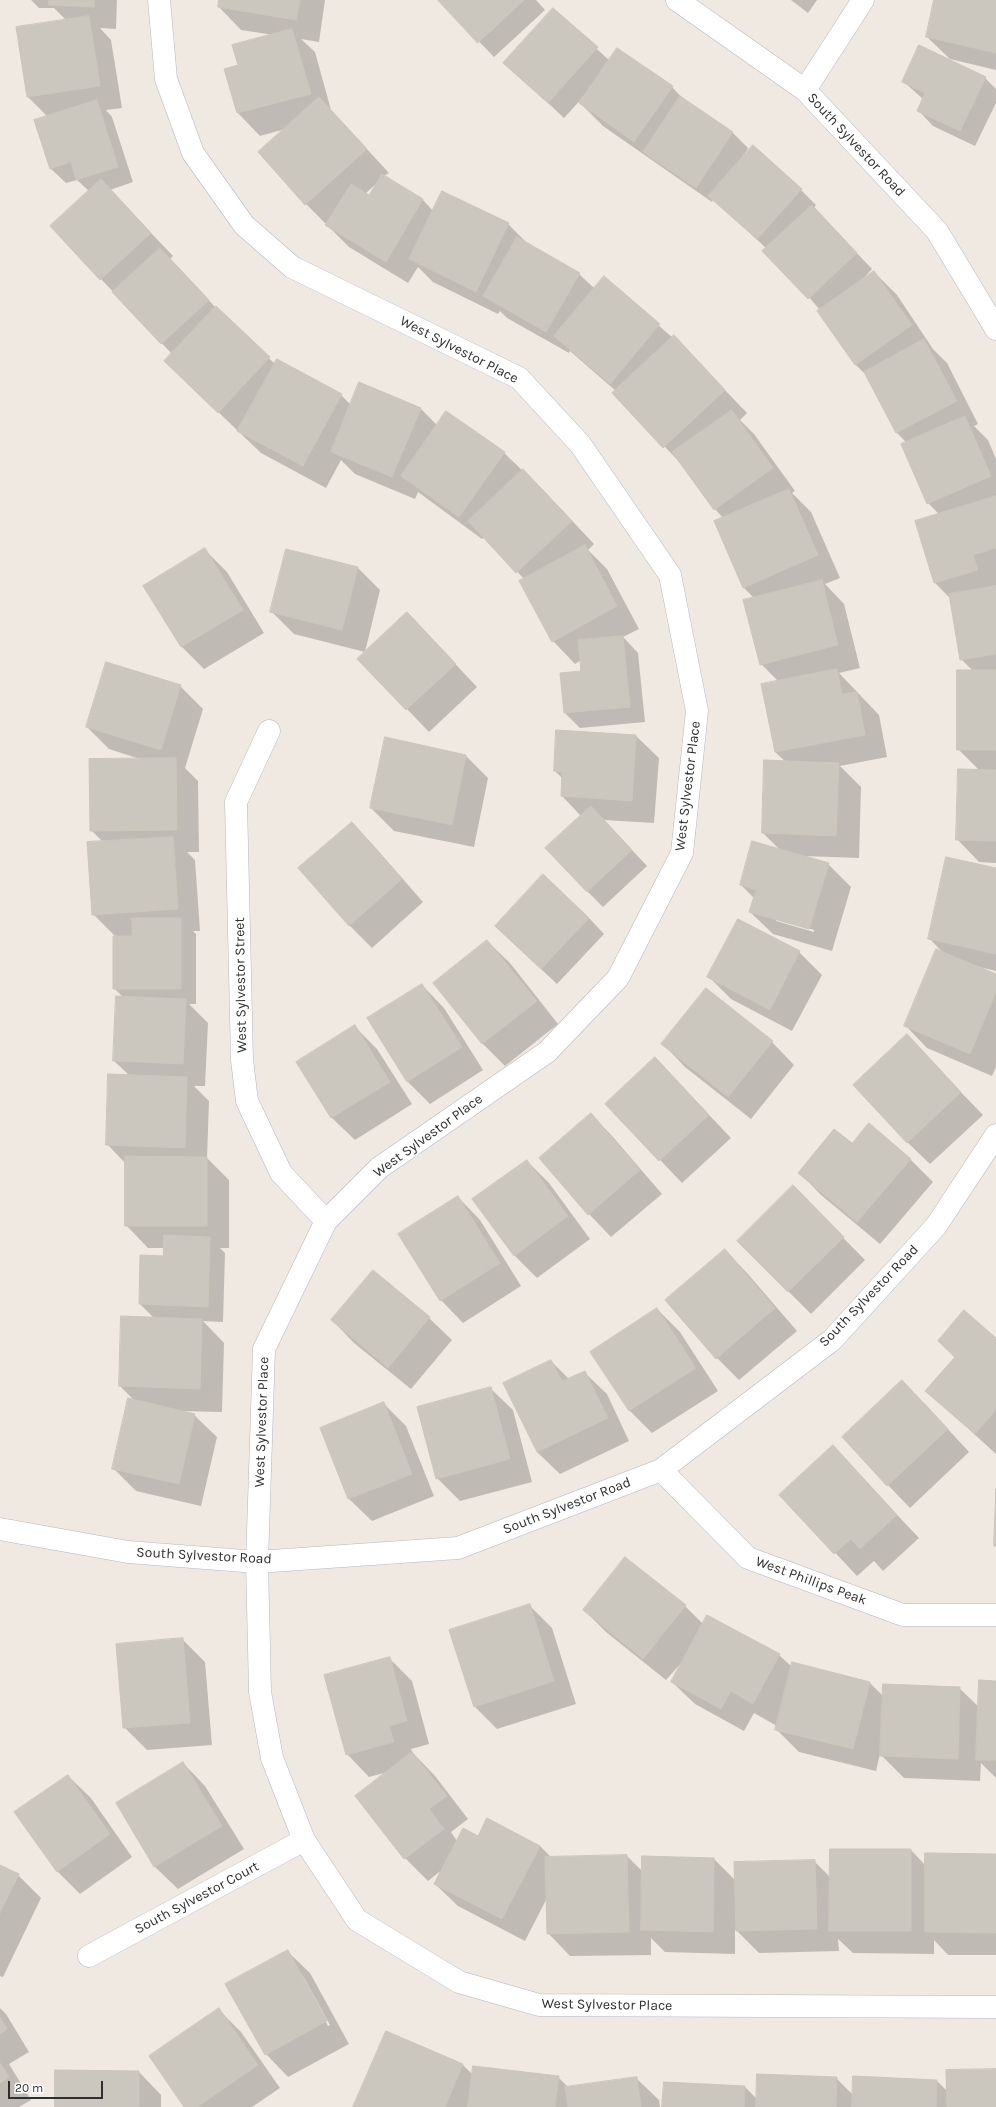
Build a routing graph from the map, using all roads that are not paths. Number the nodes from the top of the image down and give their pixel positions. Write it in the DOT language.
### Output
graph roads {
  1 [pos="159,0"];
  2 [pos="677,0"];
  3 [pos="863,0"];
  4 [pos="805,90"];
  5 [pos="996,329"];
  6 [pos="269,731"];
  7 [pos="996,1135"];
  8 [pos="326,1221"];
  9 [pos="661,1470"];
  10 [pos="0,1529"];
  11 [pos="258,1562"];
  12 [pos="996,1615"];
  13 [pos="304,1840"];
  14 [pos="89,1956"];
  15 [pos="996,2006"];
  1 -- 8 [label="street, West Sylvestor Place"];
  2 -- 4 [label="street, South Sylvestor Road"];
  3 -- 4 [label="street"];
  4 -- 5 [label="street, South Sylvestor Road"];
  6 -- 8 [label="street, West Sylvestor Street"];
  7 -- 9 [label="street, South Sylvestor Road"];
  8 -- 11 [label="street, West Sylvestor Place"];
  9 -- 11 [label="street, South Sylvestor Road"];
  9 -- 12 [label="street, West Phillips Peak"];
  10 -- 11 [label="street, South Sylvestor Road"];
  11 -- 13 [label="street, West Sylvestor Place"];
  13 -- 14 [label="street, South Sylvestor Court"];
  13 -- 15 [label="street, West Sylvestor Place"];
}
